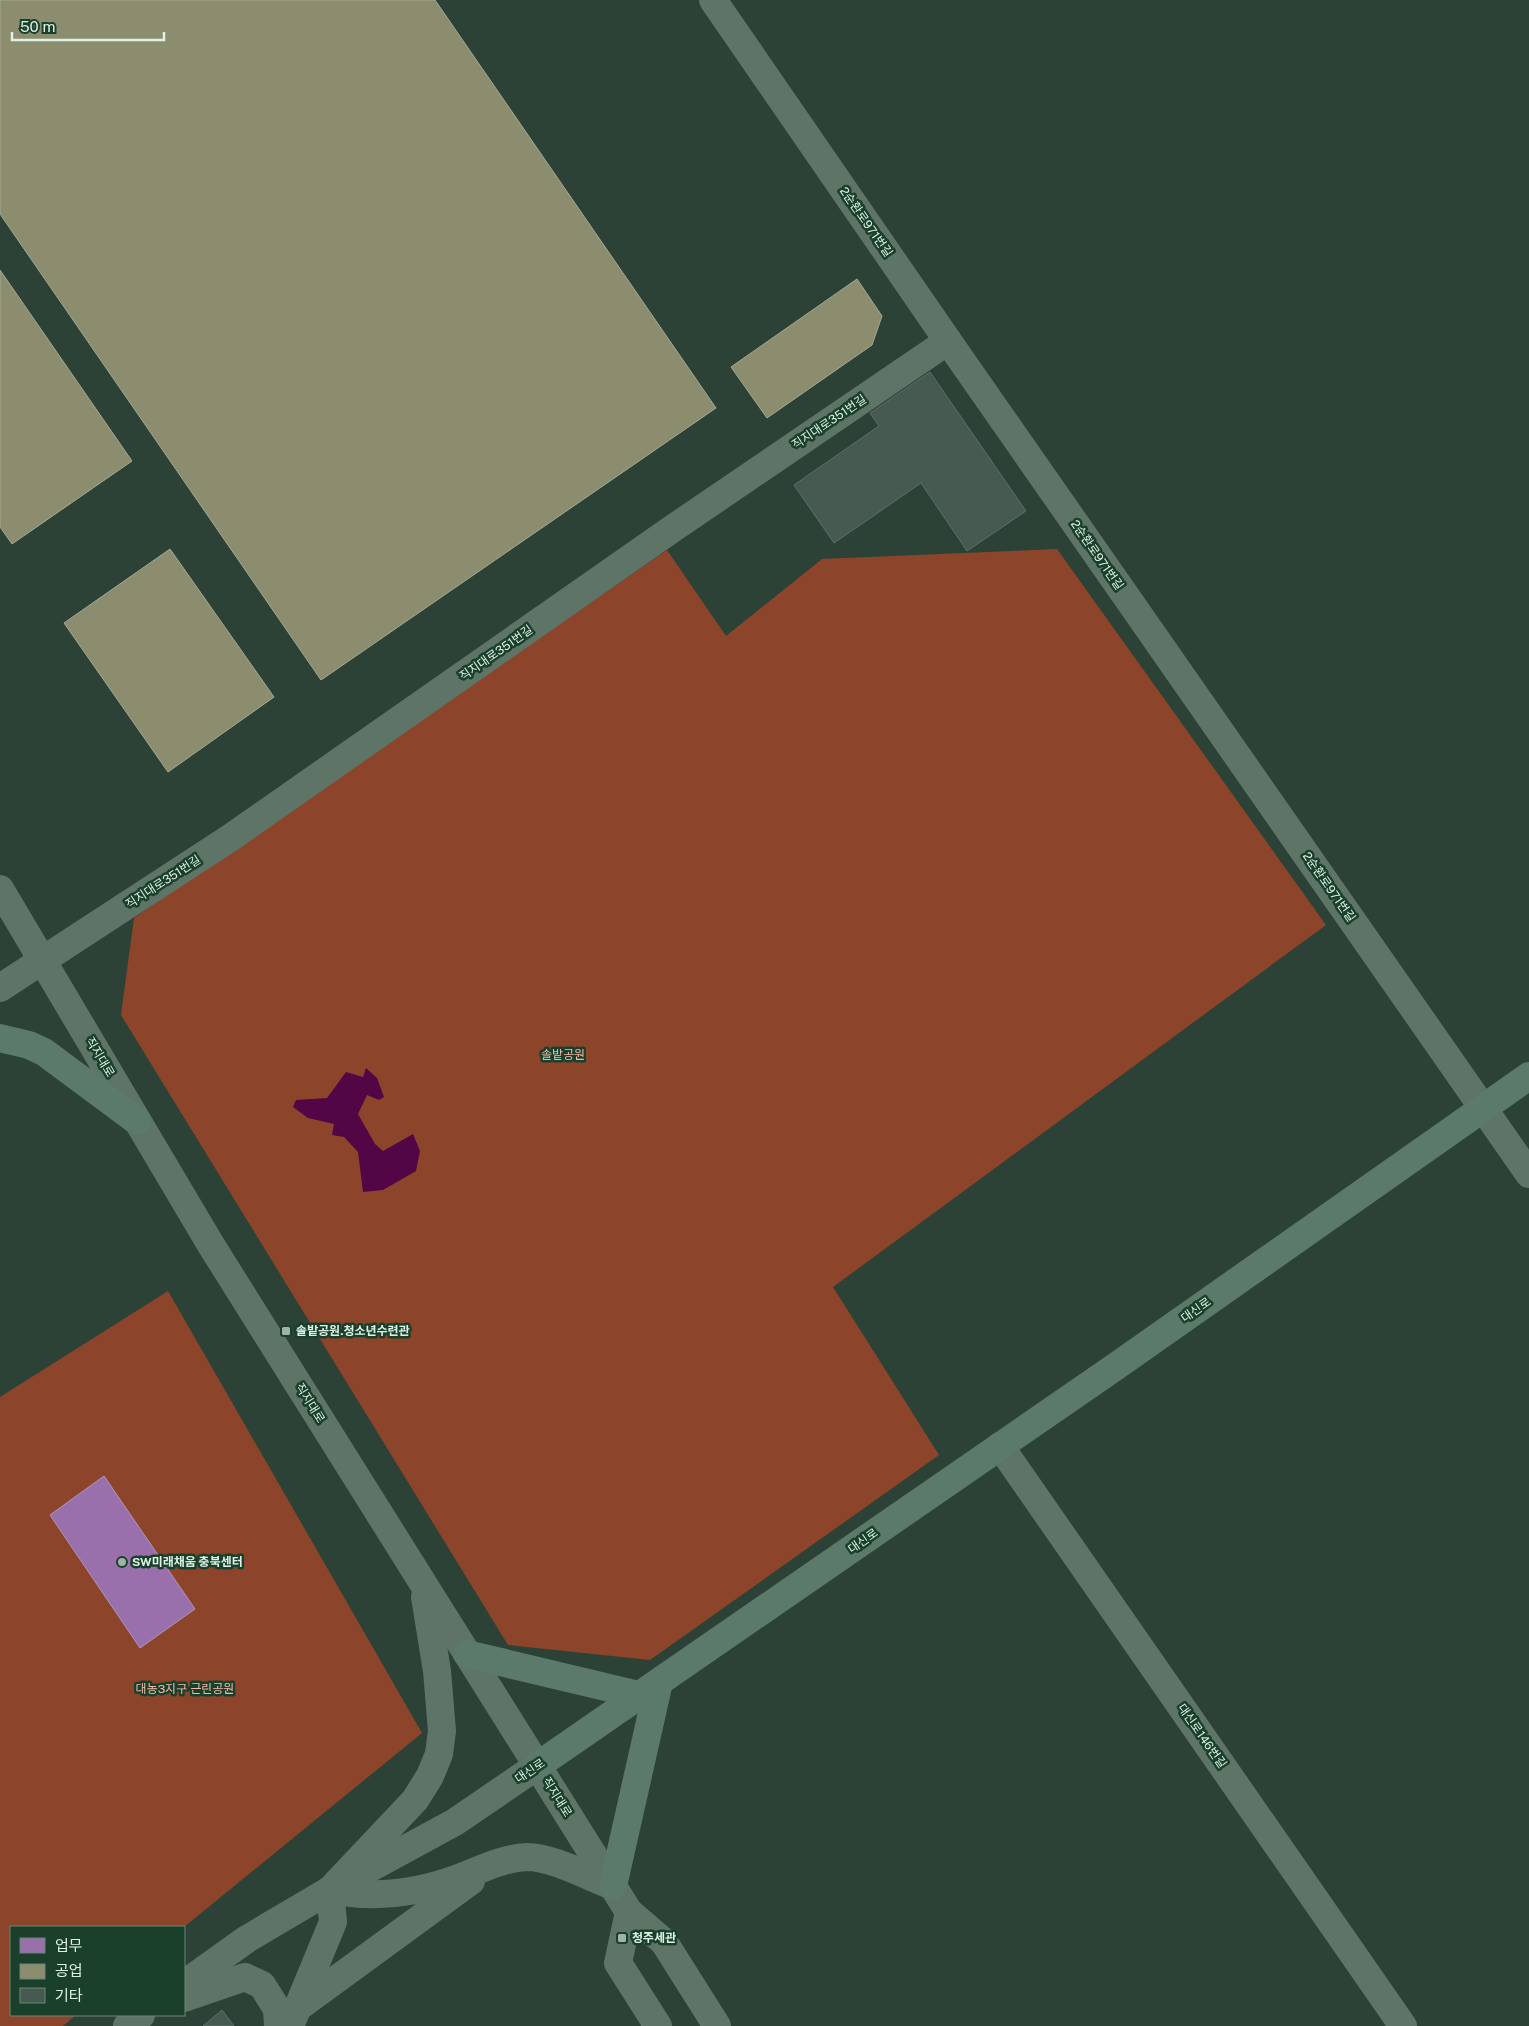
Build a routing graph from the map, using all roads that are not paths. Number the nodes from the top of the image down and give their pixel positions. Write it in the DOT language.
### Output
graph roads {
  1 [pos="713,0"];
  2 [pos="948,341"];
  3 [pos="0,889"];
  4 [pos="42,961"];
  5 [pos="0,988"];
  6 [pos="0,1038"];
  7 [pos="1529,1076"];
  8 [pos="1484,1108"];
  9 [pos="137,1121"];
  10 [pos="1529,1174"];
  11 [pos="1000,1446"];
  12 [pos="421,1580"];
  13 [pos="467,1654"];
  14 [pos="649,1689"];
  15 [pos="537,1766"];
  16 [pos="496,1863"];
  17 [pos="613,1886"];
  18 [pos="330,1890"];
  19 [pos="629,1912"];
  20 [pos="185,1983"];
  21 [pos="185,1998"];
  22 [pos="140,2016"];
  23 [pos="294,2016"];
  24 [pos="127,2026"];
  25 [pos="278,2026"];
  26 [pos="658,2026"];
  27 [pos="717,2026"];
  28 [pos="1403,2026"];
  1 -- 2 [label="street, 2순환로971번길"];
  2 -- 4 [label="street, 직지대로351번길"];
  2 -- 8 [label="street, 2순환로971번길"];
  3 -- 4 [label="street, 직지대로"];
  4 -- 5 [label="street, 직지대로351번길"];
  4 -- 9 [label="street, 직지대로"];
  6 -- 9 [label="main road"];
  7 -- 8 [label="main road, 대신로"];
  8 -- 10 [label="street, 2순환로971번길"];
  8 -- 11 [label="main road, 대신로"];
  9 -- 12 [label="street, 직지대로"];
  11 -- 14 [label="main road, 대신로"];
  11 -- 28 [label="street, 대신로146번길"];
  12 -- 13 [label="street, 직지대로"];
  12 -- 18 [label="street"];
  13 -- 14 [label="main road"];
  13 -- 15 [label="street, 직지대로"];
  14 -- 15 [label="main road, 대신로"];
  14 -- 17 [label="main road"];
  15 -- 17 [label="street, 직지대로"];
  15 -- 18 [label="street, 대신로"];
  16 -- 17 [label="street"];
  16 -- 18 [label="street"];
  16 -- 23 [label="street"];
  17 -- 19 [label="street, 직지대로"];
  18 -- 20 [label="street, 대신로"];
  18 -- 23 [label="street"];
  19 -- 26 [label="street"];
  19 -- 27 [label="street, 직지대로"];
  21 -- 25 [label="street"];
  22 -- 24 [label="street"];
}
